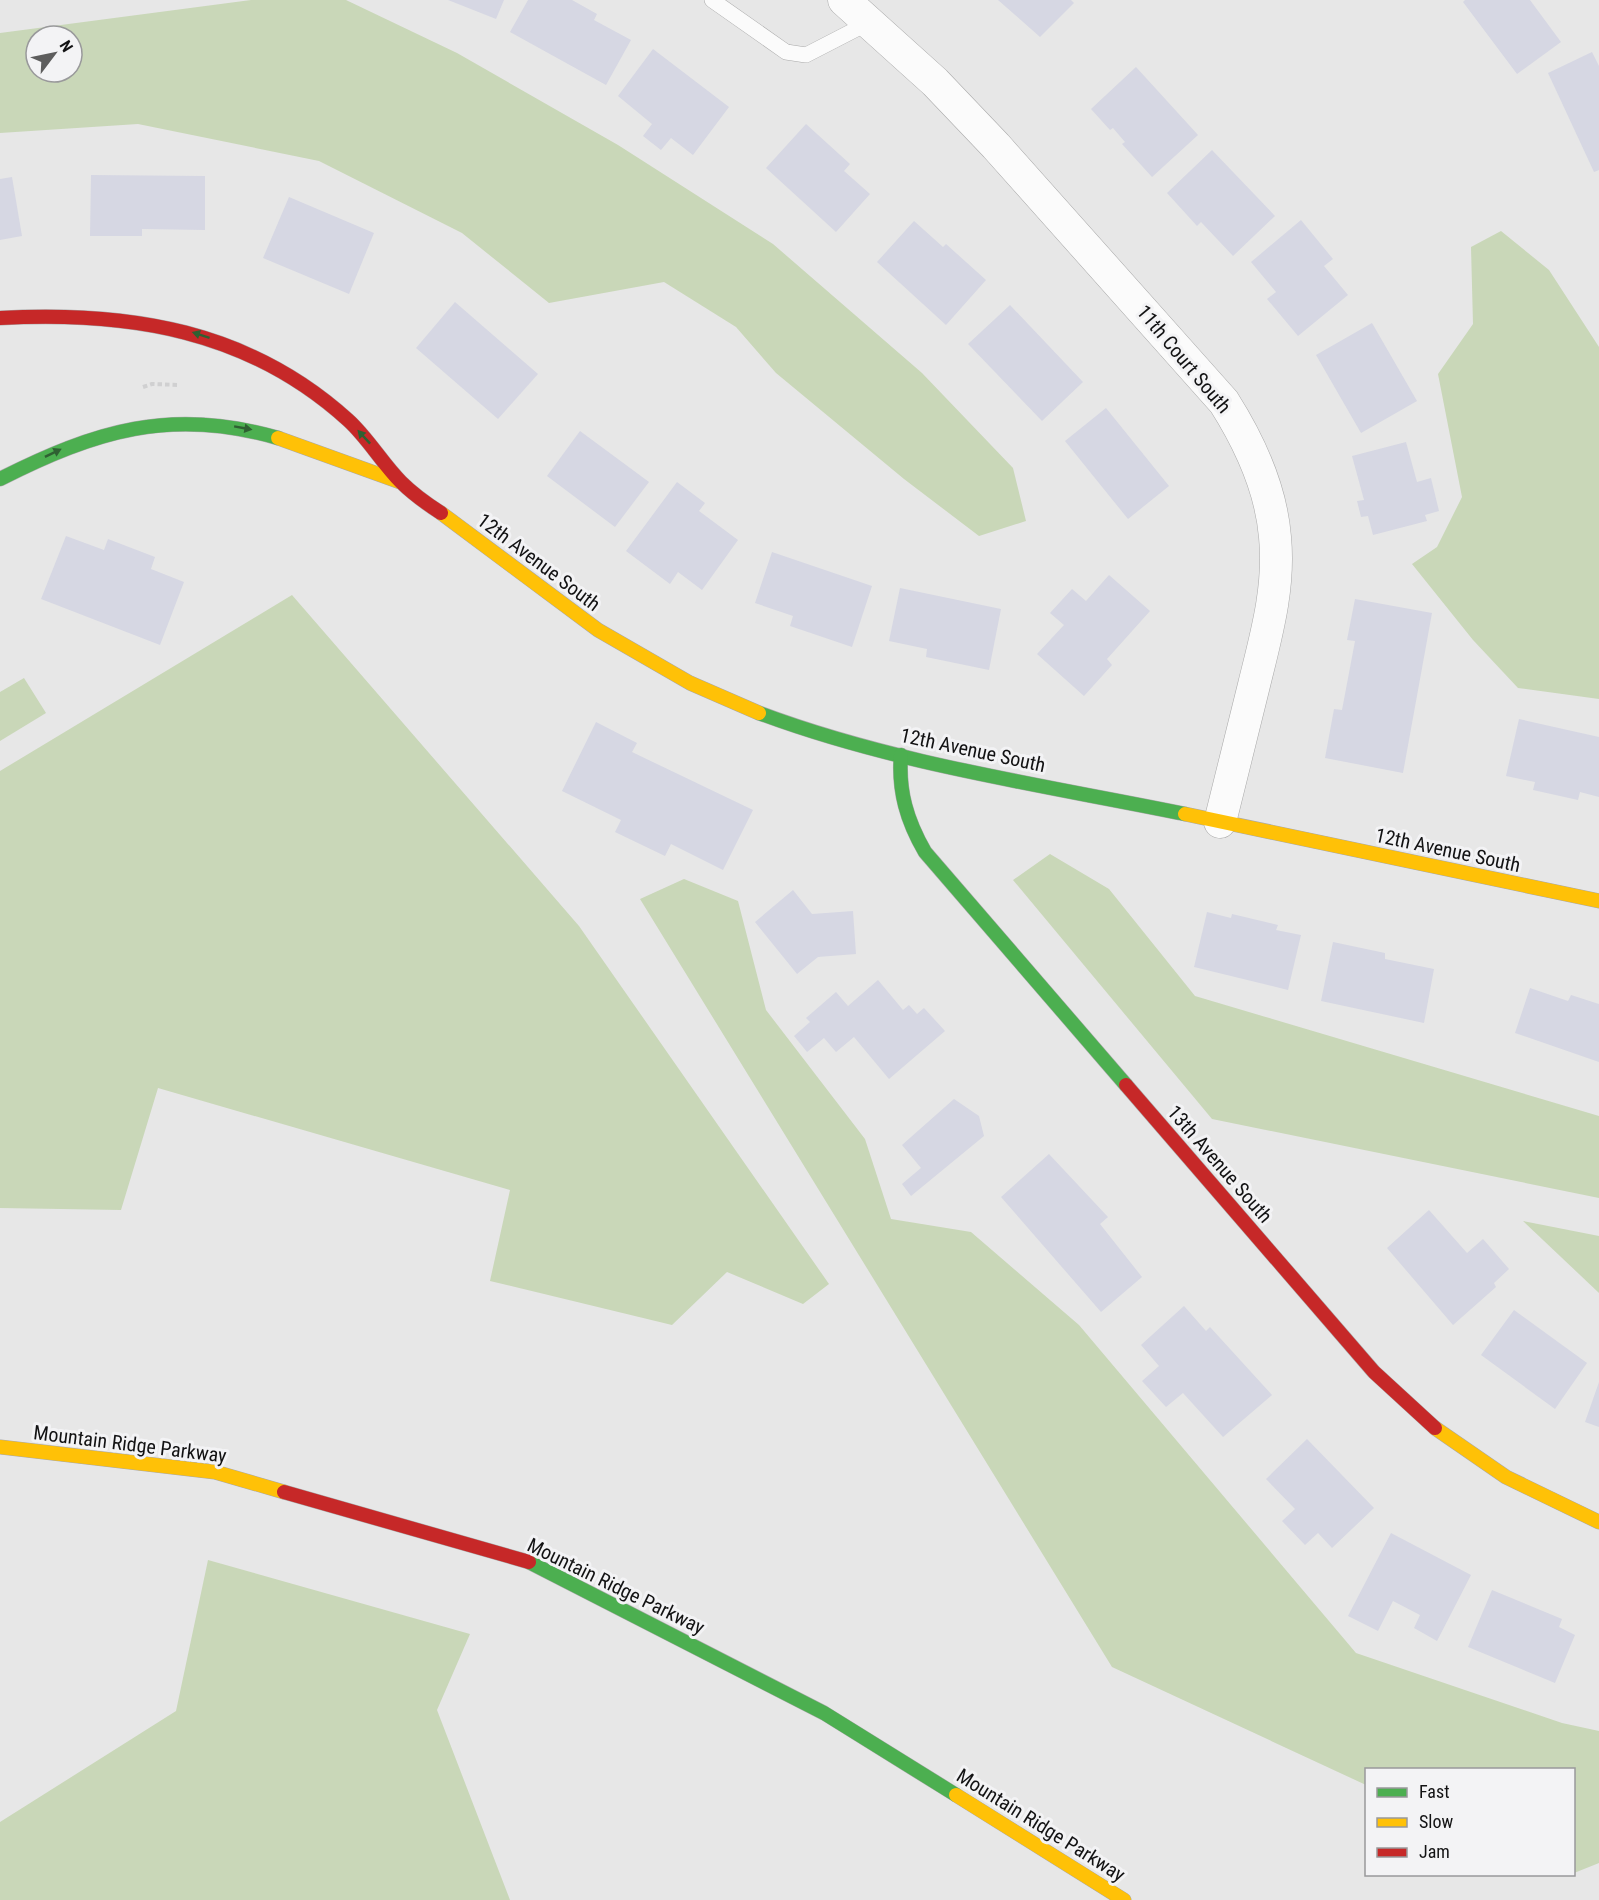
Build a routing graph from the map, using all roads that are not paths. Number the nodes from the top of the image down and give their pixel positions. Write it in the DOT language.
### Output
graph roads {
  1 [pos="712,0"];
  2 [pos="844,0"];
  3 [pos="870,22"];
  4 [pos="0,318"];
  5 [pos="0,479"];
  6 [pos="402,482"];
  7 [pos="901,755"];
  8 [pos="1220,822"];
  9 [pos="1599,901"];
  10 [pos="0,1447"];
  11 [pos="1599,1522"];
  12 [pos="1124,1900"];
  1 -- 3 [label="lane"];
  2 -- 3 [label="street, 11th Court South"];
  3 -- 8 [label="street, 11th Court South"];
  6 -- 4 [label="street, 12th Avenue South, one-way"];
  5 -- 6 [label="street, 12th Avenue South, one-way"];
  6 -- 7 [label="street, 12th Avenue South"];
  7 -- 8 [label="street, 12th Avenue South"];
  7 -- 11 [label="street, 13th Avenue South"];
  8 -- 9 [label="street, 12th Avenue South"];
  10 -- 12 [label="street, Mountain Ridge Parkway"];
}
